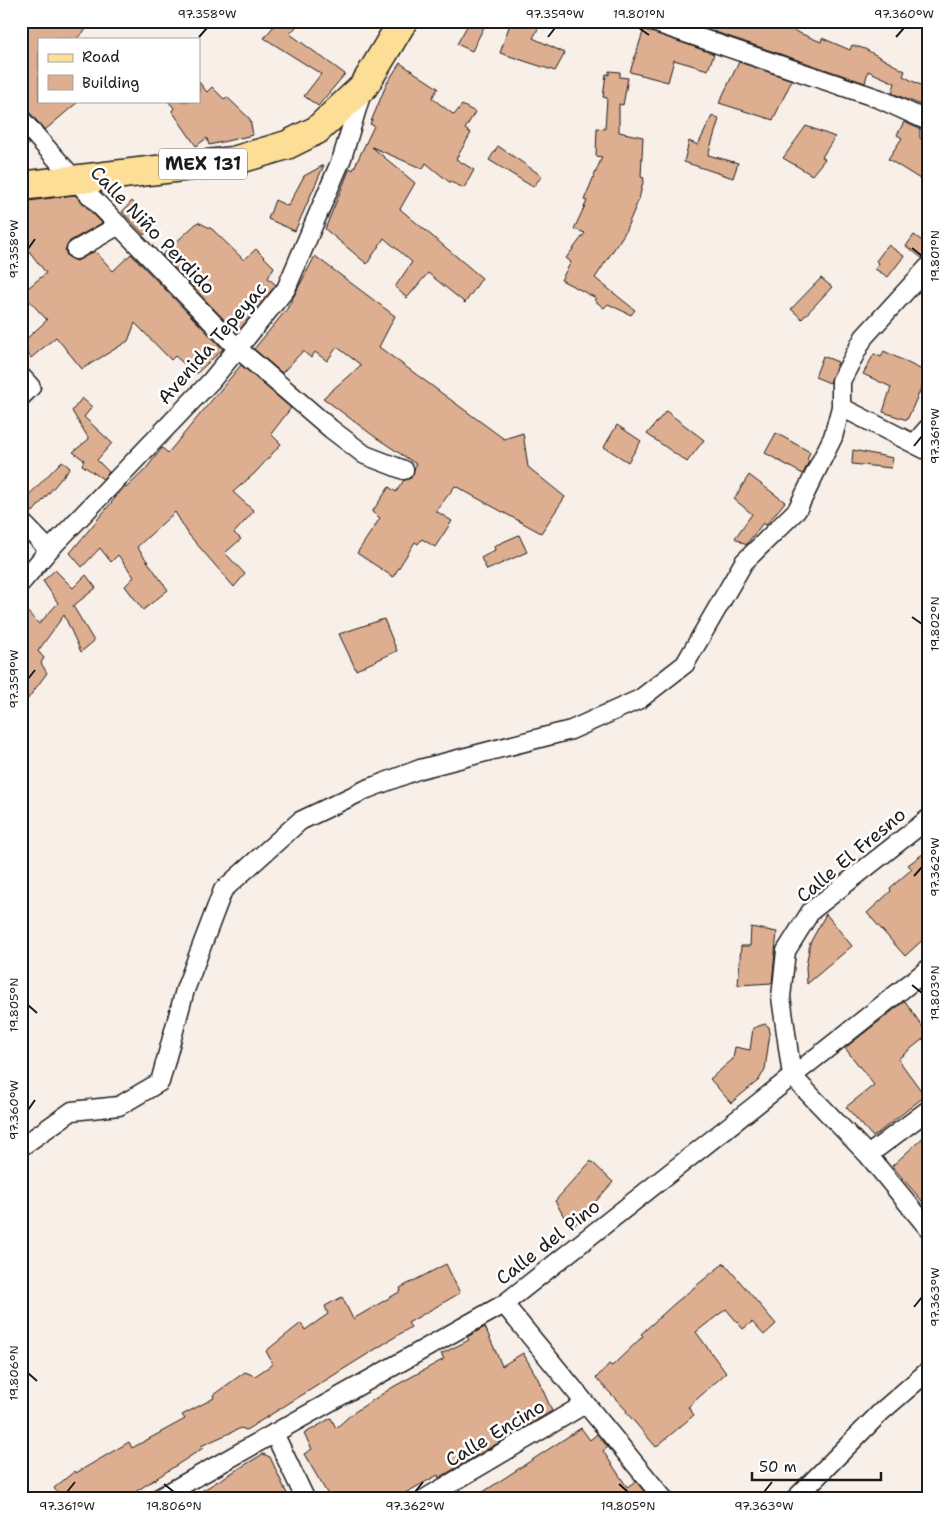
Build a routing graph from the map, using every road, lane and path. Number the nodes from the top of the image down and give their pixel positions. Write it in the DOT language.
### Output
graph roads {
  1 [pos="403,21"];
  2 [pos="650,21"];
  3 [pos="364,86"];
  4 [pos="21,119"];
  5 [pos="928,121"];
  6 [pos="75,180"];
  7 [pos="21,186"];
  8 [pos="119,226"];
  9 [pos="76,250"];
  10 [pos="928,267"];
  11 [pos="237,348"];
  12 [pos="21,376"];
  13 [pos="21,397"];
  14 [pos="841,407"];
  15 [pos="928,428"];
  16 [pos="921,447"];
  17 [pos="404,470"];
  18 [pos="21,521"];
  19 [pos="49,550"];
  20 [pos="21,583"];
  21 [pos="928,819"];
  22 [pos="928,969"];
  23 [pos="792,1076"];
  24 [pos="928,1110"];
  25 [pos="21,1147"];
  26 [pos="868,1155"];
  27 [pos="928,1228"];
  28 [pos="504,1304"];
  29 [pos="928,1371"];
  30 [pos="585,1404"];
  31 [pos="274,1433"];
  32 [pos="159,1498"];
  33 [pos="305,1498"];
  34 [pos="426,1498"];
  35 [pos="663,1498"];
  36 [pos="796,1498"];
  1 -- 3 [label="main road, MEX 131"];
  2 -- 5 [label="street"];
  3 -- 6 [label="main road, MEX 131"];
  3 -- 11 [label="street, Avenida Tepeyac"];
  4 -- 6 [label="street, Calle Niño Perdido"];
  6 -- 7 [label="main road, MEX 131"];
  6 -- 8 [label="street, Calle Niño Perdido"];
  8 -- 9 [label="street"];
  8 -- 11 [label="street, Calle Niño Perdido"];
  10 -- 14 [label="street"];
  11 -- 17 [label="street, Calle Niño Perdido"];
  11 -- 19 [label="street, Avenida Tepeyac"];
  12 -- 13 [label="street"];
  14 -- 16 [label="street"];
  14 -- 25 [label="street"];
  15 -- 16 [label="street"];
  18 -- 19 [label="street"];
  19 -- 20 [label="street, Avenida Tepeyac"];
  21 -- 23 [label="street, Calle El Fresno"];
  22 -- 23 [label="street, Calle del Pino"];
  23 -- 26 [label="street"];
  23 -- 28 [label="street, Calle del Pino"];
  24 -- 26 [label="street"];
  26 -- 27 [label="street"];
  28 -- 30 [label="street"];
  28 -- 31 [label="street, Calle del Pino"];
  29 -- 36 [label="street"];
  30 -- 34 [label="street, Calle Encino"];
  30 -- 35 [label="street"];
  31 -- 32 [label="street, Calle del Pino"];
  31 -- 33 [label="street"];
}
